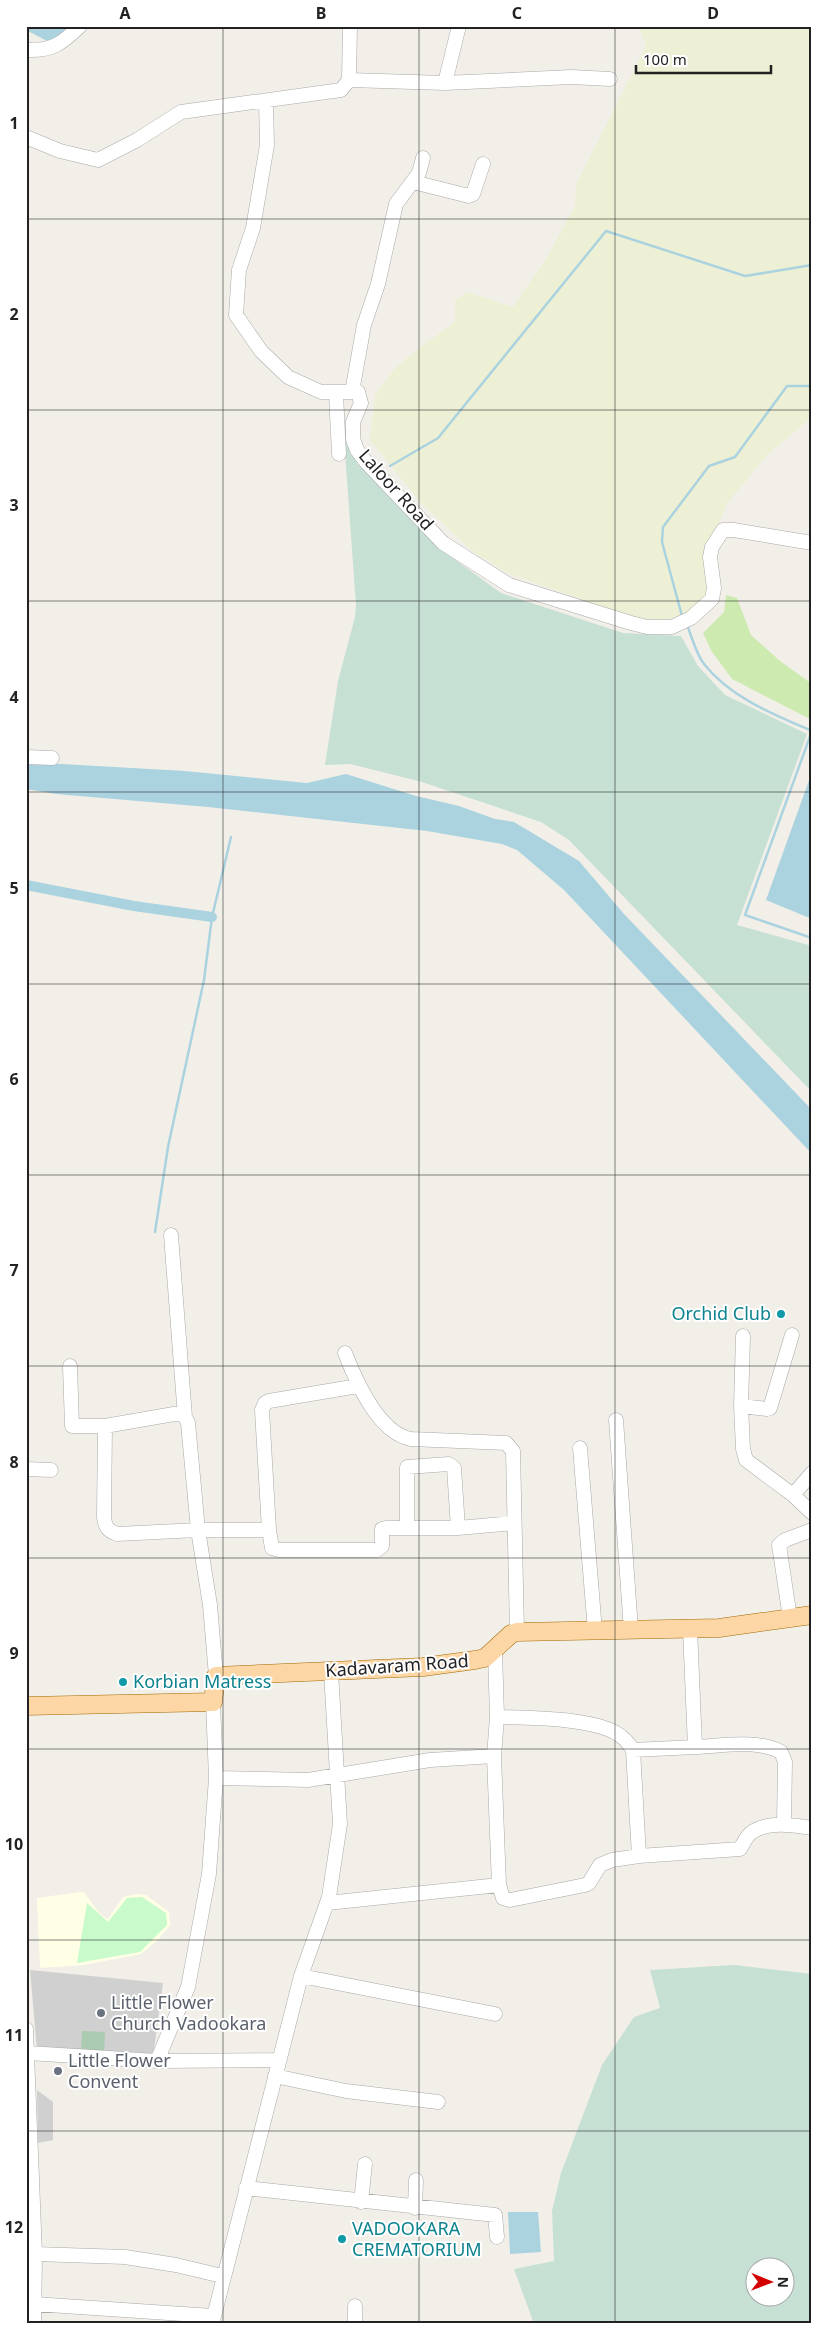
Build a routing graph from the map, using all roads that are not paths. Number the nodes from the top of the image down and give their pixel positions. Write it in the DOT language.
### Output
graph roads {
  1 [pos="80,26"];
  2 [pos="350,26"];
  3 [pos="459,26"];
  4 [pos="26,50"];
  5 [pos="610,79"];
  6 [pos="349,80"];
  7 [pos="445,82"];
  8 [pos="266,102"];
  9 [pos="26,138"];
  10 [pos="423,158"];
  11 [pos="483,164"];
  12 [pos="413,182"];
  13 [pos="336,394"];
  14 [pos="357,395"];
  15 [pos="339,454"];
  16 [pos="812,543"];
  17 [pos="26,757"];
  18 [pos="52,758"];
  19 [pos="171,1235"];
  20 [pos="792,1334"];
  21 [pos="744,1336"];
  22 [pos="344,1353"];
  23 [pos="70,1366"];
  24 [pos="358,1386"];
  25 [pos="741,1406"];
  26 [pos="185,1417"];
  27 [pos="616,1420"];
  28 [pos="105,1426"];
  29 [pos="580,1448"];
  30 [pos="26,1468"];
  31 [pos="51,1470"];
  32 [pos="812,1473"];
  33 [pos="792,1495"];
  34 [pos="812,1513"];
  35 [pos="514,1523"];
  36 [pos="407,1528"];
  37 [pos="458,1528"];
  38 [pos="198,1530"];
  39 [pos="269,1530"];
  40 [pos="812,1530"];
  41 [pos="812,1615"];
  42 [pos="790,1618"];
  43 [pos="690,1628"];
  44 [pos="631,1630"];
  45 [pos="595,1631"];
  46 [pos="517,1632"];
  47 [pos="495,1651"];
  48 [pos="331,1672"];
  49 [pos="216,1676"];
  50 [pos="213,1702"];
  51 [pos="26,1706"];
  52 [pos="497,1717"];
  53 [pos="695,1746"];
  54 [pos="633,1750"];
  55 [pos="494,1756"];
  56 [pos="339,1776"];
  57 [pos="216,1778"];
  58 [pos="784,1824"];
  59 [pos="812,1828"];
  60 [pos="639,1856"];
  61 [pos="499,1885"];
  62 [pos="327,1903"];
  63 [pos="301,1976"];
  64 [pos="495,2014"];
  65 [pos="26,2029"];
  66 [pos="28,2053"];
  67 [pos="278,2060"];
  68 [pos="157,2061"];
  69 [pos="276,2076"];
  70 [pos="28,2099"];
  71 [pos="438,2102"];
  72 [pos="365,2164"];
  73 [pos="416,2180"];
  74 [pos="246,2188"];
  75 [pos="29,2193"];
  76 [pos="361,2202"];
  77 [pos="415,2208"];
  78 [pos="496,2237"];
  79 [pos="35,2254"];
  80 [pos="222,2276"];
  81 [pos="34,2304"];
  82 [pos="355,2306"];
  83 [pos="212,2320"];
  84 [pos="34,2324"];
  85 [pos="355,2324"];
  1 -- 4 [label="street"];
  2 -- 6 [label="street"];
  3 -- 7 [label="street"];
  5 -- 7 [label="street"];
  6 -- 7 [label="street"];
  6 -- 8 [label="street"];
  8 -- 9 [label="street"];
  8 -- 13 [label="street"];
  10 -- 12 [label="street, Laloor Road"];
  11 -- 12 [label="street"];
  12 -- 14 [label="street, Laloor Road"];
  13 -- 14 [label="street"];
  13 -- 15 [label="street"];
  14 -- 16 [label="street, Laloor Road"];
  17 -- 18 [label="street"];
  19 -- 26 [label="street"];
  20 -- 25 [label="street"];
  21 -- 25 [label="street"];
  22 -- 24 [label="street"];
  23 -- 28 [label="street"];
  24 -- 35 [label="street"];
  24 -- 39 [label="street"];
  25 -- 33 [label="street"];
  26 -- 28 [label="street"];
  26 -- 38 [label="street"];
  27 -- 44 [label="street"];
  28 -- 38 [label="street"];
  29 -- 45 [label="street"];
  30 -- 31 [label="street"];
  32 -- 33 [label="street"];
  33 -- 34 [label="street"];
  35 -- 37 [label="street"];
  35 -- 46 [label="street"];
  36 -- 37 [label="street"];
  36 -- 37 [label="street"];
  36 -- 39 [label="street"];
  38 -- 39 [label="street"];
  38 -- 49 [label="street"];
  40 -- 42 [label="street"];
  41 -- 42 [label="main road"];
  42 -- 43 [label="main road"];
  43 -- 44 [label="main road"];
  43 -- 53 [label="street"];
  44 -- 45 [label="main road"];
  45 -- 46 [label="main road"];
  46 -- 47 [label="main road, Kadavaram Road"];
  47 -- 48 [label="main road, Kadavaram Road"];
  47 -- 52 [label="street"];
  48 -- 49 [label="main road, Kadavaram Road"];
  48 -- 56 [label="street"];
  49 -- 50 [label="main road"];
  50 -- 51 [label="main road"];
  50 -- 57 [label="street"];
  52 -- 54 [label="street"];
  52 -- 55 [label="street"];
  53 -- 54 [label="street"];
  53 -- 58 [label="street"];
  54 -- 60 [label="street"];
  55 -- 56 [label="street"];
  55 -- 61 [label="street"];
  56 -- 57 [label="street"];
  56 -- 62 [label="street"];
  57 -- 68 [label="street"];
  58 -- 59 [label="street"];
  58 -- 60 [label="street"];
  60 -- 61 [label="street"];
  61 -- 62 [label="street"];
  62 -- 63 [label="street"];
  63 -- 64 [label="street"];
  63 -- 67 [label="street"];
  65 -- 66 [label="street"];
  66 -- 68 [label="street"];
  66 -- 70 [label="street"];
  67 -- 68 [label="street"];
  67 -- 69 [label="street"];
  69 -- 71 [label="street"];
  69 -- 74 [label="street"];
  70 -- 75 [label="street"];
  72 -- 76 [label="street"];
  73 -- 77 [label="street"];
  74 -- 76 [label="street"];
  74 -- 80 [label="street"];
  75 -- 79 [label="street"];
  76 -- 77 [label="street"];
  77 -- 78 [label="street"];
  79 -- 80 [label="street"];
  79 -- 81 [label="street"];
  80 -- 83 [label="street"];
  81 -- 83 [label="street"];
  81 -- 84 [label="street"];
  82 -- 85 [label="street"];
}
